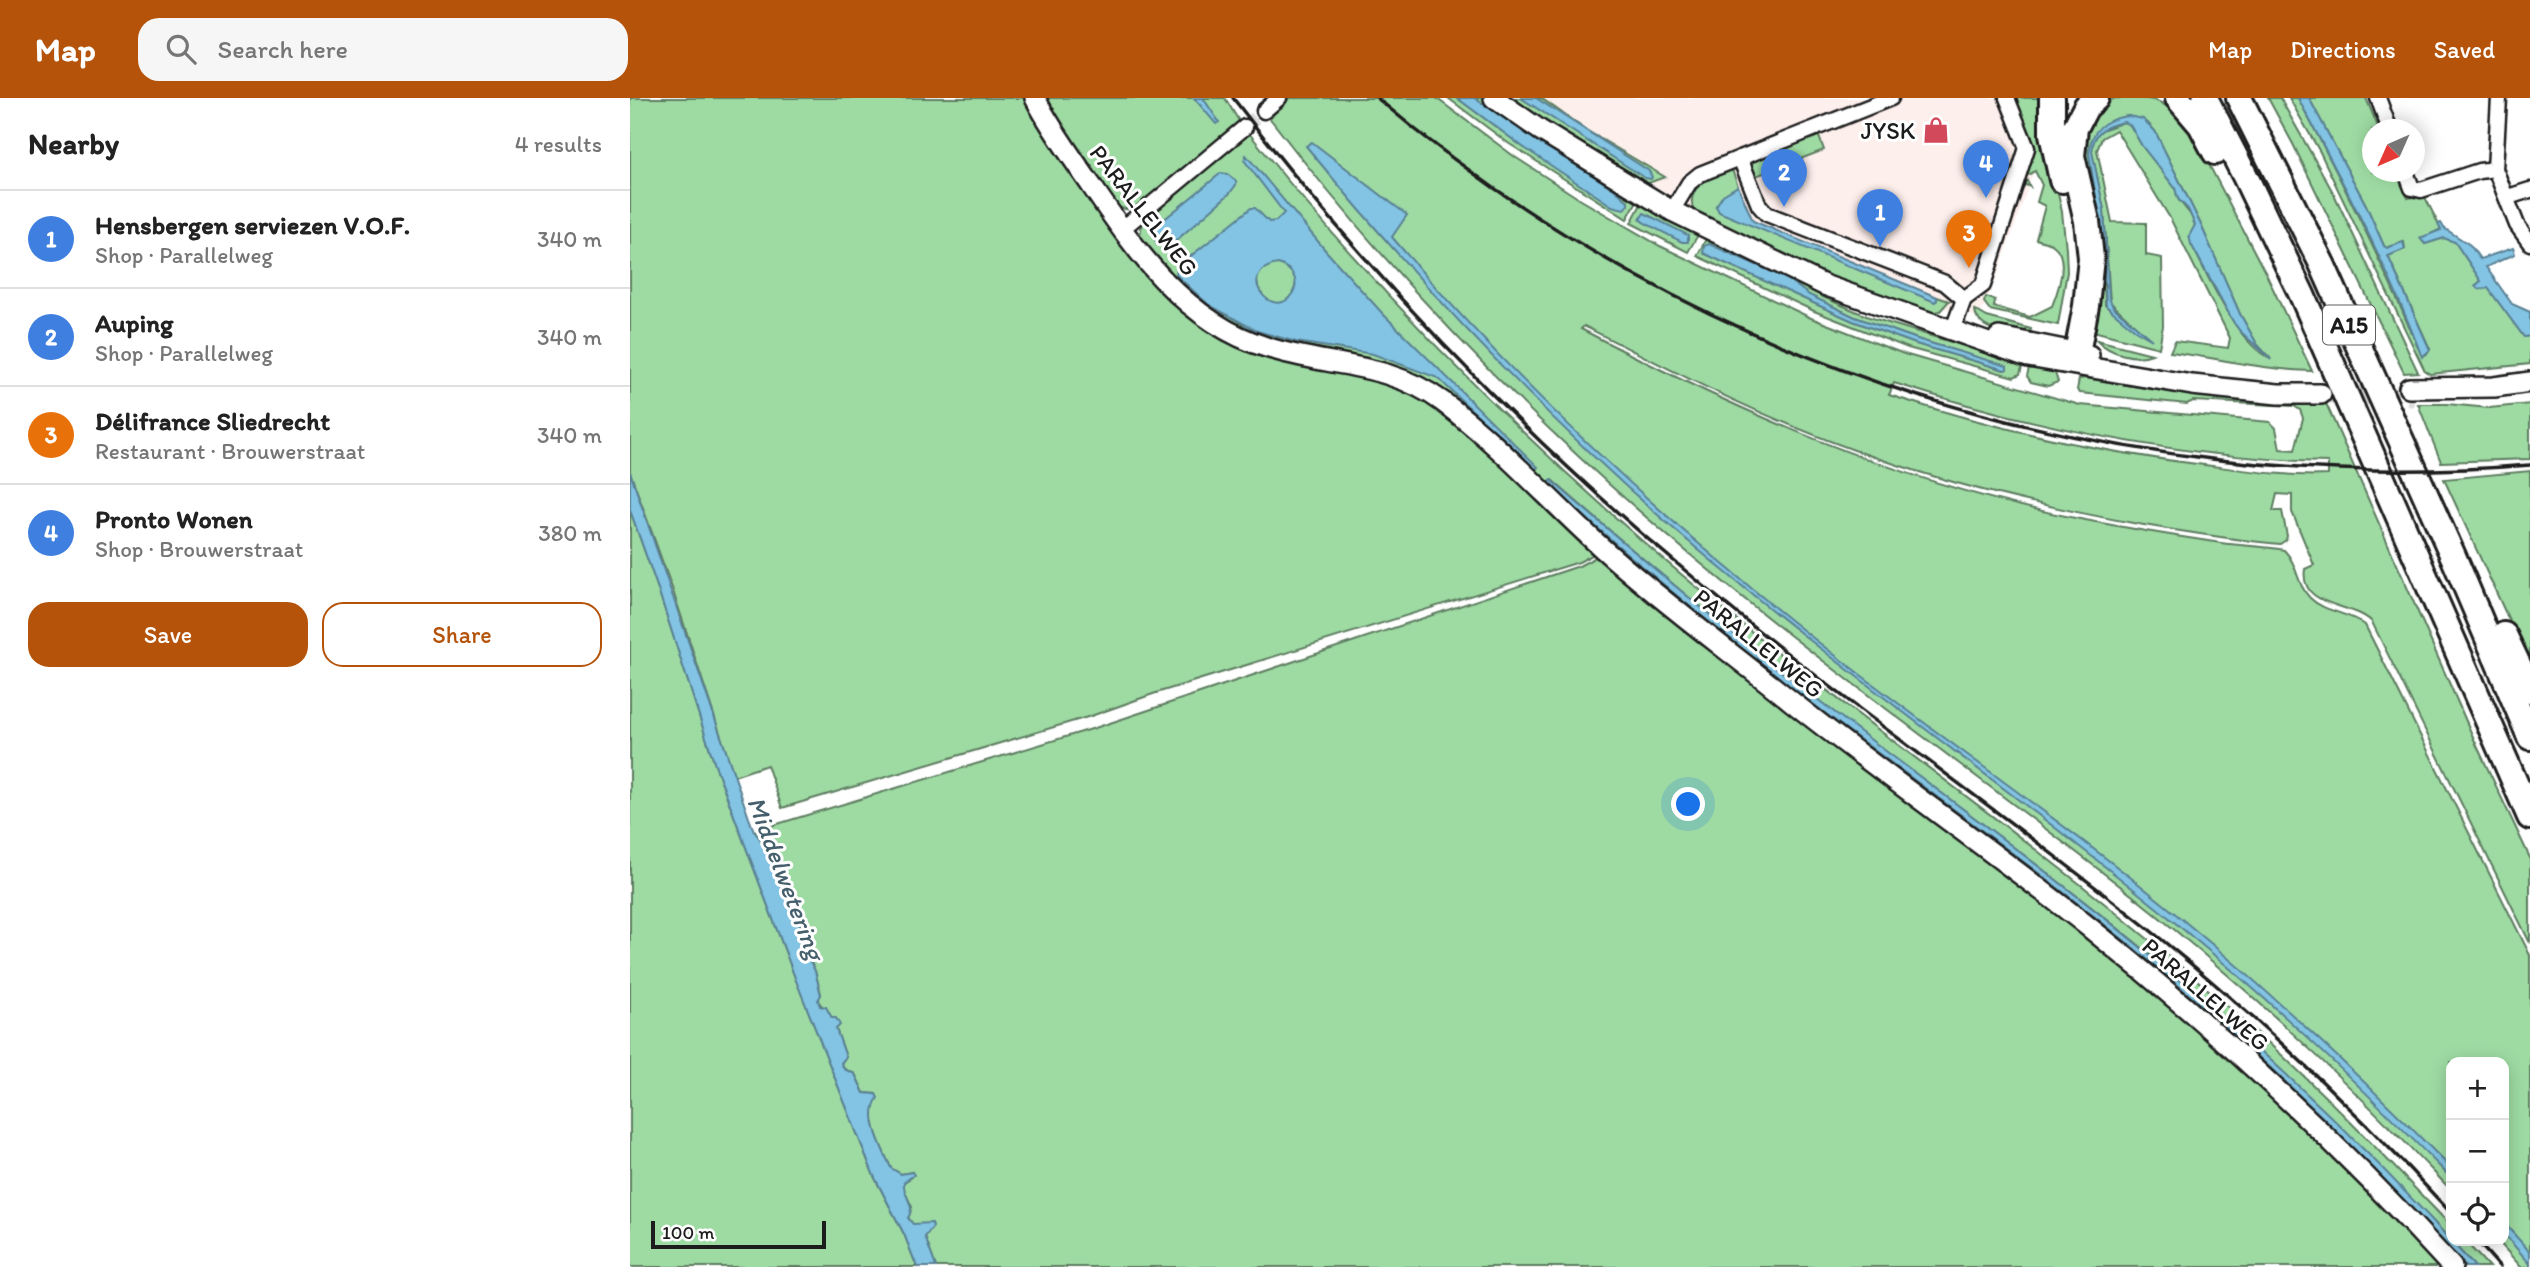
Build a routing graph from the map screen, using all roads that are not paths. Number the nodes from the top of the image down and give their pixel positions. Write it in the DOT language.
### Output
graph roads {
  1 [pos="1035,98"];
  2 [pos="1279,98"];
  3 [pos="1494,98"];
  4 [pos="1891,98"];
  5 [pos="2007,98"];
  6 [pos="2052,98"];
  7 [pos="2096,98"];
  8 [pos="2178,98"];
  9 [pos="2205,98"];
  10 [pos="2239,98"];
  11 [pos="2378,98"];
  12 [pos="2499,98"];
  13 [pos="1264,111"];
  14 [pos="2386,119"];
  15 [pos="1245,127"];
  16 [pos="1740,158"];
  17 [pos="2495,169"];
  18 [pos="2410,182"];
  19 [pos="2530,190"];
  20 [pos="2508,197"];
  21 [pos="1672,211"];
  22 [pos="1122,229"];
  23 [pos="2530,243"];
  24 [pos="1964,299"];
  25 [pos="1953,329"];
  26 [pos="2067,355"];
  27 [pos="2530,382"];
  28 [pos="2320,390"];
  29 [pos="2530,394"];
  30 [pos="2384,478"];
  31 [pos="2453,556"];
  32 [pos="2530,690"];
  33 [pos="2530,737"];
  34 [pos="2530,817"];
  35 [pos="2452,1267"];
  1 -- 22 [label="street, PARALLELWEG"];
  2 -- 13 [label="street"];
  3 -- 21 [label="street"];
  4 -- 16 [label="street"];
  5 -- 24 [label="street"];
  6 -- 26 [label="highway"];
  7 -- 26 [label="highway"];
  8 -- 30 [label="highway, A15"];
  9 -- 30 [label="highway, A15"];
  10 -- 31 [label="highway, A15"];
  11 -- 14 [label="street"];
  12 -- 17 [label="street"];
  15 -- 22 [label="street"];
  16 -- 21 [label="street"];
  16 -- 24 [label="street"];
  17 -- 18 [label="street"];
  17 -- 20 [label="street"];
  19 -- 20 [label="street"];
  20 -- 23 [label="street"];
  21 -- 25 [label="street"];
  22 -- 35 [label="street, PARALLELWEG"];
  24 -- 25 [label="street"];
  25 -- 26 [label="street"];
  26 -- 28 [label="street"];
  27 -- 29 [label="street"];
  30 -- 34 [label="highway, A15"];
  31 -- 32 [label="highway, A15"];
  31 -- 33 [label="highway, A15"];
}
